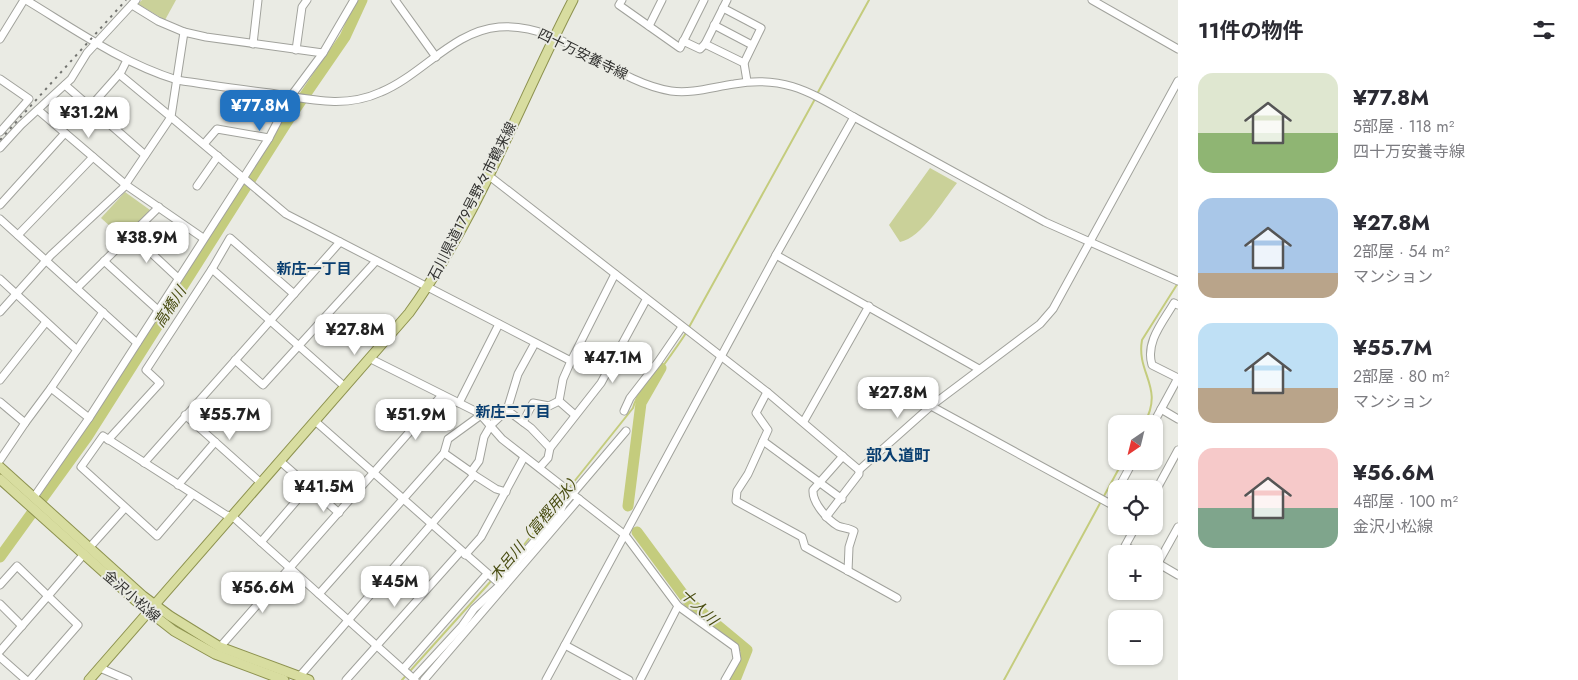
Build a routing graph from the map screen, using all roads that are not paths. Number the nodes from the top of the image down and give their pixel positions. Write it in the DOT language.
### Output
graph roads {
  1 [pos="25,0"];
  2 [pos="258,0"];
  3 [pos="307,0"];
  4 [pos="354,0"];
  5 [pos="394,0"];
  6 [pos="573,0"];
  7 [pos="622,0"];
  8 [pos="662,0"];
  9 [pos="704,0"];
  10 [pos="727,0"];
  11 [pos="1092,0"];
  12 [pos="134,2"];
  13 [pos="723,8"];
  14 [pos="714,25"];
  15 [pos="649,26"];
  16 [pos="184,32"];
  17 [pos="554,37"];
  18 [pos="0,39"];
  19 [pos="683,41"];
  20 [pos="97,43"];
  21 [pos="254,44"];
  22 [pos="705,44"];
  23 [pos="752,45"];
  24 [pos="1178,49"];
  25 [pos="296,50"];
  26 [pos="322,53"];
  27 [pos="436,57"];
  28 [pos="126,60"];
  29 [pos="744,63"];
  30 [pos="119,74"];
  31 [pos="0,79"];
  32 [pos="176,80"];
  33 [pos="747,81"];
  34 [pos="1178,82"];
  35 [pos="65,85"];
  36 [pos="295,97"];
  37 [pos="90,108"];
  38 [pos="38,110"];
  39 [pos="171,117"];
  40 [pos="854,117"];
  41 [pos="0,132"];
  42 [pos="65,133"];
  43 [pos="269,138"];
  44 [pos="204,144"];
  45 [pos="0,148"];
  46 [pos="146,155"];
  47 [pos="218,156"];
  48 [pos="94,157"];
  49 [pos="488,175"];
  50 [pos="244,178"];
  51 [pos="126,185"];
  52 [pos="197,186"];
  53 [pos="0,205"];
  54 [pos="158,207"];
  55 [pos="0,219"];
  56 [pos="131,234"];
  57 [pos="18,235"];
  58 [pos="203,238"];
  59 [pos="340,242"];
  60 [pos="1090,242"];
  61 [pos="776,255"];
  62 [pos="47,260"];
  63 [pos="104,261"];
  64 [pos="376,261"];
  65 [pos="212,269"];
  66 [pos="615,274"];
  67 [pos="178,278"];
  68 [pos="0,279"];
  69 [pos="1177,281"];
  70 [pos="427,287"];
  71 [pos="77,288"];
  72 [pos="16,294"];
  73 [pos="294,294"];
  74 [pos="646,300"];
  75 [pos="1178,304"];
  76 [pos="869,306"];
  77 [pos="158,310"];
  78 [pos="0,312"];
  79 [pos="103,312"];
  80 [pos="46,322"];
  81 [pos="270,322"];
  82 [pos="499,324"];
  83 [pos="686,330"];
  84 [pos="137,343"];
  85 [pos="535,343"];
  86 [pos="298,347"];
  87 [pos="77,350"];
  88 [pos="722,356"];
  89 [pos="369,358"];
  90 [pos="235,360"];
  91 [pos="571,361"];
  92 [pos="979,369"];
  93 [pos="1178,378"];
  94 [pos="0,380"];
  95 [pos="344,386"];
  96 [pos="51,388"];
  97 [pos="767,392"];
  98 [pos="442,395"];
  99 [pos="559,401"];
  100 [pos="0,402"];
  101 [pos="459,403"];
  102 [pos="931,406"];
  103 [pos="1161,409"];
  104 [pos="507,410"];
  105 [pos="624,411"];
  106 [pos="185,415"];
  107 [pos="481,415"];
  108 [pos="575,415"];
  109 [pos="1158,415"];
  110 [pos="89,418"];
  111 [pos="1178,419"];
  112 [pos="315,421"];
  113 [pos="804,421"];
  114 [pos="523,422"];
  115 [pos="25,423"];
  116 [pos="490,425"];
  117 [pos="626,431"];
  118 [pos="108,440"];
  119 [pos="763,441"];
  120 [pos="215,442"];
  121 [pos="550,448"];
  122 [pos="1178,450"];
  123 [pos="444,453"];
  124 [pos="843,456"];
  125 [pos="524,457"];
  126 [pos="0,460"];
  127 [pos="280,461"];
  128 [pos="144,463"];
  129 [pos="0,467"];
  130 [pos="540,467"];
  131 [pos="859,470"];
  132 [pos="374,473"];
  133 [pos="472,474"];
  134 [pos="0,479"];
  135 [pos="1162,480"];
  136 [pos="261,482"];
  137 [pos="820,482"];
  138 [pos="178,485"];
  139 [pos="309,486"];
  140 [pos="506,492"];
  141 [pos="193,494"];
  142 [pos="574,494"];
  143 [pos="842,498"];
  144 [pos="33,500"];
  145 [pos="402,500"];
  146 [pos="1108,502"];
  147 [pos="125,508"];
  148 [pos="339,513"];
  149 [pos="232,516"];
  150 [pos="826,517"];
  151 [pos="431,526"];
  152 [pos="1178,527"];
  153 [pos="625,535"];
  154 [pos="261,542"];
  155 [pos="87,551"];
  156 [pos="1163,551"];
  157 [pos="463,553"];
  158 [pos="1163,566"];
  159 [pos="289,567"];
  160 [pos="848,571"];
  161 [pos="1178,574"];
  162 [pos="496,581"];
  163 [pos="0,585"];
  164 [pos="319,594"];
  165 [pos="48,596"];
  166 [pos="897,598"];
  167 [pos="0,604"];
  168 [pos="678,606"];
  169 [pos="151,609"];
  170 [pos="348,620"];
  171 [pos="22,626"];
  172 [pos="376,645"];
  173 [pos="565,646"];
  174 [pos="220,647"];
  175 [pos="0,651"];
  176 [pos="0,658"];
  177 [pos="100,668"];
  178 [pos="410,675"];
  179 [pos="299,677"];
  180 [pos="28,680"];
  181 [pos="89,680"];
  182 [pos="128,680"];
  183 [pos="284,680"];
  184 [pos="309,680"];
  185 [pos="346,680"];
  186 [pos="424,680"];
  187 [pos="546,680"];
  188 [pos="630,680"];
  189 [pos="640,680"];
  190 [pos="726,680"];
  1 -- 18 [label="street"];
  1 -- 20 [label="street, 四十万安養寺線"];
  2 -- 21 [label="street"];
  3 -- 25 [label="street"];
  4 -- 26 [label="street"];
  5 -- 27 [label="street"];
  6 -- 17 [label="main road, 石川県道179号野々市鶴来線"];
  7 -- 15 [label="street"];
  8 -- 15 [label="street"];
  9 -- 19 [label="street"];
  10 -- 13 [label="street"];
  11 -- 24 [label="street"];
  12 -- 16 [label="street"];
  12 -- 20 [label="street"];
  13 -- 14 [label="street"];
  13 -- 23 [label="street"];
  14 -- 22 [label="street"];
  14 -- 23 [label="street"];
  15 -- 19 [label="street"];
  16 -- 21 [label="street"];
  16 -- 32 [label="street"];
  17 -- 27 [label="street, 四十万安養寺線"];
  17 -- 33 [label="street, 四十万安養寺線"];
  17 -- 49 [label="main road, 石川県道179号野々市鶴来線"];
  19 -- 22 [label="street"];
  20 -- 28 [label="street, 四十万安養寺線"];
  20 -- 35 [label="street"];
  21 -- 25 [label="street"];
  22 -- 29 [label="street"];
  23 -- 29 [label="street"];
  25 -- 26 [label="street"];
  26 -- 36 [label="street"];
  27 -- 36 [label="street, 四十万安養寺線"];
  28 -- 30 [label="street"];
  28 -- 32 [label="street, 四十万安養寺線"];
  29 -- 33 [label="street"];
  30 -- 37 [label="street"];
  30 -- 39 [label="street"];
  31 -- 41 [label="street"];
  32 -- 36 [label="street, 四十万安養寺線"];
  32 -- 39 [label="street"];
  33 -- 40 [label="street, 四十万安養寺線"];
  34 -- 60 [label="street"];
  35 -- 37 [label="street"];
  35 -- 38 [label="street"];
  36 -- 43 [label="street"];
  37 -- 46 [label="street"];
  38 -- 42 [label="street"];
  38 -- 45 [label="street"];
  39 -- 44 [label="street"];
  39 -- 46 [label="street"];
  40 -- 60 [label="street, 四十万安養寺線"];
  40 -- 61 [label="street"];
  42 -- 48 [label="street"];
  42 -- 53 [label="street"];
  43 -- 44 [label="street"];
  43 -- 50 [label="street"];
  44 -- 47 [label="street"];
  46 -- 51 [label="street"];
  47 -- 50 [label="street"];
  47 -- 52 [label="street"];
  48 -- 51 [label="street"];
  48 -- 57 [label="street"];
  49 -- 66 [label="street"];
  49 -- 70 [label="main road, 石川県道179号野々市鶴来線"];
  50 -- 58 [label="street"];
  50 -- 59 [label="street"];
  51 -- 54 [label="street"];
  51 -- 62 [label="street"];
  54 -- 56 [label="street"];
  54 -- 58 [label="street"];
  55 -- 57 [label="street"];
  56 -- 63 [label="street"];
  56 -- 67 [label="street"];
  57 -- 62 [label="street"];
  58 -- 67 [label="street"];
  59 -- 64 [label="street"];
  59 -- 73 [label="street"];
  60 -- 69 [label="street, 四十万安養寺線"];
  60 -- 92 [label="street"];
  61 -- 76 [label="street"];
  61 -- 88 [label="street"];
  62 -- 71 [label="street"];
  62 -- 72 [label="street"];
  63 -- 71 [label="street"];
  63 -- 77 [label="street"];
  64 -- 70 [label="street"];
  64 -- 86 [label="street"];
  65 -- 73 [label="street"];
  65 -- 81 [label="street"];
  65 -- 118 [label="street"];
  66 -- 74 [label="street"];
  66 -- 91 [label="street"];
  67 -- 77 [label="street"];
  68 -- 72 [label="street"];
  70 -- 82 [label="street"];
  70 -- 89 [label="main road, 石川県道179号野々市鶴来線"];
  71 -- 79 [label="street"];
  72 -- 78 [label="street"];
  72 -- 80 [label="street"];
  73 -- 81 [label="street"];
  74 -- 83 [label="street"];
  74 -- 108 [label="street"];
  75 -- 93 [label="street"];
  76 -- 92 [label="street"];
  76 -- 113 [label="street"];
  77 -- 84 [label="street"];
  79 -- 84 [label="street"];
  79 -- 87 [label="street"];
  80 -- 87 [label="street"];
  80 -- 94 [label="street"];
  81 -- 86 [label="street"];
  81 -- 90 [label="street"];
  82 -- 85 [label="street"];
  82 -- 101 [label="street"];
  83 -- 88 [label="street"];
  83 -- 105 [label="street"];
  84 -- 110 [label="street"];
  85 -- 91 [label="street"];
  85 -- 104 [label="street"];
  86 -- 90 [label="street"];
  86 -- 95 [label="street"];
  87 -- 96 [label="street"];
  88 -- 97 [label="street"];
  88 -- 153 [label="street"];
  89 -- 95 [label="main road, 石川県道179号野々市鶴来線"];
  89 -- 98 [label="street"];
  90 -- 106 [label="street"];
  91 -- 99 [label="street"];
  92 -- 102 [label="street"];
  93 -- 103 [label="street"];
  95 -- 112 [label="main road, 石川県道179号野々市鶴来線"];
  96 -- 110 [label="street"];
  96 -- 115 [label="street"];
  97 -- 113 [label="street"];
  97 -- 119 [label="street"];
  98 -- 101 [label="street"];
  98 -- 132 [label="street"];
  99 -- 108 [label="street"];
  99 -- 114 [label="street"];
  100 -- 115 [label="street"];
  101 -- 107 [label="street"];
  102 -- 131 [label="street"];
  102 -- 146 [label="street"];
  103 -- 109 [label="street"];
  103 -- 111 [label="street"];
  104 -- 114 [label="street"];
  104 -- 116 [label="street"];
  106 -- 120 [label="street"];
  106 -- 128 [label="street"];
  107 -- 116 [label="street"];
  107 -- 123 [label="street"];
  108 -- 121 [label="street"];
  110 -- 144 [label="street"];
  112 -- 127 [label="main road, 石川県道179号野々市鶴来線"];
  112 -- 132 [label="street"];
  113 -- 124 [label="street"];
  114 -- 121 [label="street"];
  115 -- 126 [label="street"];
  116 -- 125 [label="street"];
  116 -- 133 [label="street"];
  117 -- 142 [label="street"];
  118 -- 128 [label="street"];
  118 -- 147 [label="street"];
  119 -- 137 [label="street"];
  119 -- 160 [label="street"];
  120 -- 136 [label="street"];
  120 -- 138 [label="street"];
  121 -- 130 [label="street"];
  122 -- 135 [label="street"];
  123 -- 133 [label="street"];
  123 -- 145 [label="street"];
  124 -- 131 [label="street"];
  124 -- 137 [label="street"];
  125 -- 130 [label="street"];
  125 -- 140 [label="street"];
  127 -- 136 [label="main road, 石川県道179号野々市鶴来線"];
  127 -- 139 [label="street"];
  128 -- 138 [label="street"];
  129 -- 144 [label="main road"];
  130 -- 142 [label="street"];
  131 -- 143 [label="street"];
  132 -- 145 [label="street"];
  132 -- 148 [label="street"];
  133 -- 140 [label="street"];
  133 -- 151 [label="street"];
  134 -- 144 [label="main road"];
  136 -- 149 [label="main road, 石川県道179号野々市鶴来線"];
  137 -- 143 [label="street"];
  137 -- 150 [label="street"];
  138 -- 141 [label="street"];
  139 -- 148 [label="street"];
  139 -- 154 [label="street"];
  140 -- 157 [label="street"];
  141 -- 147 [label="street"];
  141 -- 149 [label="street"];
  142 -- 153 [label="street"];
  142 -- 162 [label="street"];
  143 -- 150 [label="street"];
  144 -- 155 [label="main road, 金沢小松線"];
  145 -- 151 [label="street"];
  145 -- 164 [label="street"];
  147 -- 155 [label="street"];
  148 -- 159 [label="street"];
  149 -- 154 [label="street"];
  149 -- 169 [label="main road, 石川県道179号野々市鶴来線"];
  150 -- 160 [label="street"];
  151 -- 157 [label="street"];
  151 -- 170 [label="street"];
  152 -- 156 [label="street"];
  153 -- 168 [label="street"];
  153 -- 173 [label="street"];
  154 -- 159 [label="street"];
  155 -- 165 [label="street"];
  155 -- 169 [label="main road, 金沢小松線"];
  157 -- 162 [label="street"];
  157 -- 172 [label="street"];
  158 -- 161 [label="street"];
  159 -- 164 [label="street"];
  159 -- 174 [label="street"];
  160 -- 166 [label="street"];
  162 -- 178 [label="street"];
  162 -- 178 [label="street"];
  162 -- 186 [label="street"];
  163 -- 165 [label="street"];
  164 -- 170 [label="street"];
  165 -- 171 [label="street"];
  165 -- 180 [label="street"];
  167 -- 171 [label="street"];
  168 -- 189 [label="street"];
  168 -- 190 [label="street"];
  169 -- 174 [label="main road, 金沢小松線"];
  169 -- 177 [label="main road, 石川県道179号野々市鶴来線"];
  169 -- 183 [label="main road, 金沢小松線"];
  170 -- 172 [label="street"];
  170 -- 179 [label="street"];
  171 -- 175 [label="street"];
  172 -- 178 [label="street"];
  172 -- 185 [label="street"];
  173 -- 187 [label="street"];
  173 -- 188 [label="street"];
  174 -- 179 [label="main road, 金沢小松線"];
  176 -- 180 [label="street"];
  177 -- 181 [label="main road, 石川県道179号野々市鶴来線"];
  177 -- 182 [label="street"];
  179 -- 184 [label="main road, 金沢小松線"];
}
